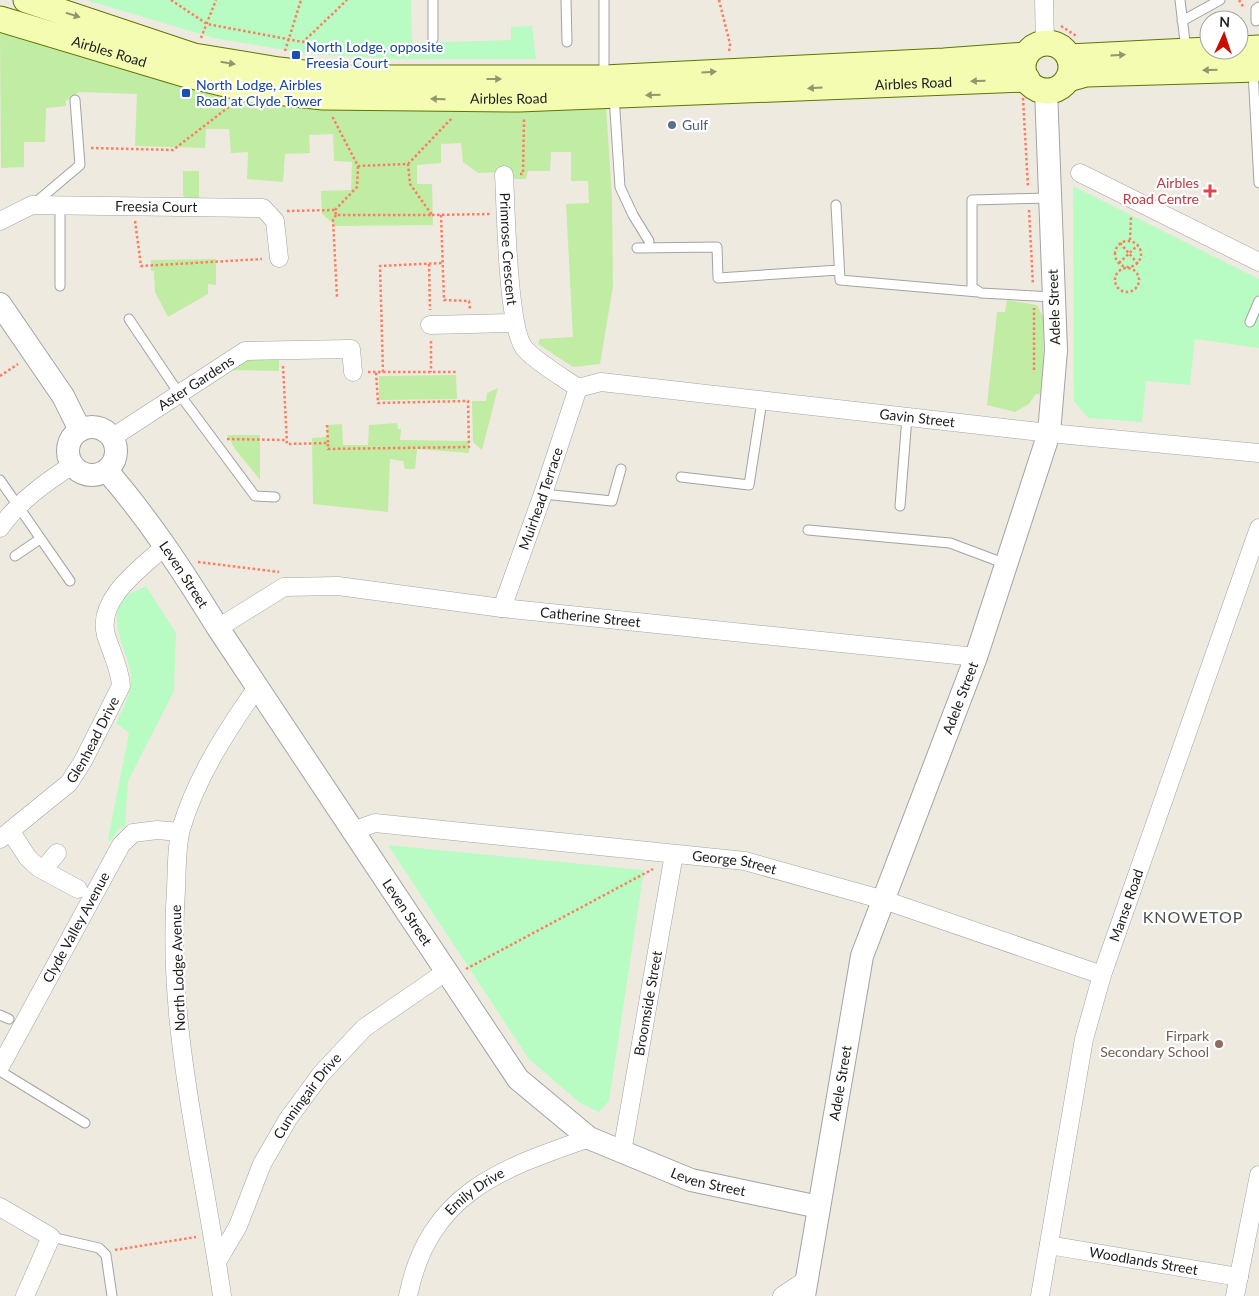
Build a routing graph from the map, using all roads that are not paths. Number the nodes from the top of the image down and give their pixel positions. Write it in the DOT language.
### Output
graph roads {
  1 [pos="26,0"];
  2 [pos="433,0"];
  3 [pos="566,0"];
  4 [pos="604,0"];
  5 [pos="1044,0"];
  6 [pos="1180,0"];
  7 [pos="1220,0"];
  8 [pos="1259,8"];
  9 [pos="0,19"];
  10 [pos="1182,21"];
  11 [pos="1256,21"];
  12 [pos="433,39"];
  13 [pos="567,42"];
  14 [pos="1197,50"];
  15 [pos="1074,59"];
  16 [pos="1252,59"];
  17 [pos="1033,69"];
  18 [pos="609,87"];
  19 [pos="75,100"];
  20 [pos="1080,173"];
  21 [pos="504,174"];
  22 [pos="1259,182"];
  23 [pos="1040,199"];
  24 [pos="32,205"];
  25 [pos="60,205"];
  26 [pos="836,205"];
  27 [pos="0,221"];
  28 [pos="650,240"];
  29 [pos="637,248"];
  30 [pos="279,258"];
  31 [pos="1259,262"];
  32 [pos="839,270"];
  33 [pos="60,286"];
  34 [pos="980,293"];
  35 [pos="1044,297"];
  36 [pos="1259,301"];
  37 [pos="0,304"];
  38 [pos="129,319"];
  39 [pos="1250,322"];
  40 [pos="515,323"];
  41 [pos="430,324"];
  42 [pos="353,372"];
  43 [pos="578,388"];
  44 [pos="180,395"];
  45 [pos="762,400"];
  46 [pos="907,417"];
  47 [pos="80,430"];
  48 [pos="1049,433"];
  49 [pos="113,437"];
  50 [pos="1259,453"];
  51 [pos="72,465"];
  52 [pos="622,469"];
  53 [pos="107,471"];
  54 [pos="681,477"];
  55 [pos="0,480"];
  56 [pos="543,494"];
  57 [pos="275,497"];
  58 [pos="900,506"];
  59 [pos="18,507"];
  60 [pos="0,528"];
  61 [pos="1259,528"];
  62 [pos="808,530"];
  63 [pos="40,539"];
  64 [pos="165,546"];
  65 [pos="16,556"];
  66 [pos="1006,564"];
  67 [pos="70,581"];
  68 [pos="502,608"];
  69 [pos="218,628"];
  70 [pos="976,656"];
  71 [pos="258,686"];
  72 [pos="353,831"];
  73 [pos="180,832"];
  74 [pos="5,835"];
  75 [pos="57,853"];
  76 [pos="673,856"];
  77 [pos="44,870"];
  78 [pos="78,889"];
  79 [pos="884,900"];
  80 [pos="447,971"];
  81 [pos="1102,975"];
  82 [pos="0,1014"];
  83 [pos="9,1020"];
  84 [pos="0,1069"];
  85 [pos="85,1123"];
  86 [pos="589,1138"];
  87 [pos="622,1152"];
  88 [pos="1259,1175"];
  89 [pos="0,1206"];
  90 [pos="819,1207"];
  91 [pos="51,1237"];
  92 [pos="1049,1245"];
  93 [pos="217,1262"];
  94 [pos="1239,1277"];
  95 [pos="805,1288"];
  96 [pos="25,1296"];
  97 [pos="112,1296"];
  98 [pos="222,1296"];
  99 [pos="408,1296"];
  100 [pos="782,1296"];
  101 [pos="1040,1296"];
  102 [pos="1235,1296"];
  1 -- 18 [label="main road, Airbles Road, one-way"];
  2 -- 12 [label="lane"];
  3 -- 13 [label="lane"];
  4 -- 18 [label="lane"];
  5 -- 17 [label="street"];
  6 -- 10 [label="lane"];
  7 -- 10 [label="lane"];
  8 -- 11 [label="lane"];
  18 -- 9 [label="main road, Airbles Road, one-way"];
  10 -- 14 [label="lane"];
  15 -- 14 [label="main road, Airbles Road, one-way"];
  16 -- 15 [label="main road, Airbles Road, one-way"];
  15 -- 17 [label="main road, Airbles Road"];
  15 -- 17 [label="main road, Airbles Road"];
  16 -- 22 [label="lane"];
  17 -- 18 [label="main road, Airbles Road, one-way"];
  18 -- 17 [label="main road, Airbles Road, one-way"];
  17 -- 23 [label="street, Adele Street"];
  18 -- 28 [label="lane"];
  19 -- 24 [label="lane"];
  20 -- 31 [label="street"];
  21 -- 40 [label="street, Primrose Crescent"];
  23 -- 34 [label="lane"];
  23 -- 35 [label="street, Adele Street"];
  24 -- 25 [label="street, Freesia Court"];
  24 -- 27 [label="street, Freesia Court"];
  25 -- 30 [label="street, Freesia Court"];
  25 -- 33 [label="lane"];
  26 -- 32 [label="lane"];
  29 -- 32 [label="lane"];
  32 -- 34 [label="lane"];
  34 -- 35 [label="lane"];
  35 -- 48 [label="street, Adele Street"];
  36 -- 39 [label="lane"];
  37 -- 47 [label="street"];
  38 -- 44 [label="lane"];
  40 -- 41 [label="street, Primrose Crescent"];
  40 -- 43 [label="street, Primrose Crescent"];
  42 -- 44 [label="street, Aster Gardens"];
  43 -- 45 [label="street, Gavin Street"];
  43 -- 56 [label="street, Muirhead Terrace"];
  44 -- 49 [label="street, Aster Gardens"];
  44 -- 57 [label="lane"];
  45 -- 46 [label="street, Gavin Street"];
  45 -- 54 [label="lane"];
  46 -- 48 [label="street, Gavin Street"];
  46 -- 58 [label="lane"];
  47 -- 49 [label="street"];
  47 -- 51 [label="street"];
  48 -- 50 [label="street, Gavin Street"];
  48 -- 66 [label="street, Adele Street"];
  49 -- 53 [label="street"];
  51 -- 53 [label="street"];
  51 -- 59 [label="street"];
  52 -- 56 [label="lane"];
  53 -- 64 [label="street, Leven Street"];
  55 -- 59 [label="lane"];
  56 -- 68 [label="street, Muirhead Terrace"];
  59 -- 60 [label="street"];
  59 -- 63 [label="lane"];
  61 -- 81 [label="street, Manse Road"];
  62 -- 66 [label="lane"];
  63 -- 65 [label="lane"];
  63 -- 67 [label="lane"];
  64 -- 69 [label="street, Leven Street"];
  64 -- 74 [label="street, Glenhead Drive"];
  66 -- 70 [label="street, Adele Street"];
  68 -- 69 [label="street, Catherine Street"];
  68 -- 70 [label="street, Catherine Street"];
  69 -- 71 [label="street, Leven Street"];
  70 -- 79 [label="street, Adele Street"];
  71 -- 72 [label="street, Leven Street"];
  71 -- 73 [label="street, North Lodge Avenue"];
  72 -- 76 [label="street, George Street"];
  72 -- 80 [label="street, Leven Street"];
  73 -- 84 [label="street, Clyde Valley Avenue"];
  73 -- 93 [label="street, North Lodge Avenue"];
  74 -- 77 [label="street"];
  75 -- 77 [label="street"];
  76 -- 79 [label="street, George Street"];
  76 -- 87 [label="street, Broomside Street"];
  77 -- 78 [label="street"];
  79 -- 81 [label="street, George Street"];
  79 -- 90 [label="street, Adele Street"];
  80 -- 86 [label="street, Leven Street"];
  80 -- 93 [label="street, Cunningair Drive"];
  81 -- 92 [label="street, Manse Road"];
  82 -- 83 [label="lane"];
  84 -- 85 [label="lane"];
  86 -- 87 [label="street, Leven Street"];
  86 -- 99 [label="street, Emily Drive"];
  87 -- 90 [label="street, Leven Street"];
  88 -- 94 [label="street"];
  89 -- 91 [label="street"];
  90 -- 95 [label="street, Adele Street"];
  91 -- 96 [label="street"];
  91 -- 97 [label="lane"];
  92 -- 94 [label="street, Woodlands Street"];
  92 -- 101 [label="street, Manse Road"];
  93 -- 98 [label="street, North Lodge Avenue"];
  94 -- 102 [label="street"];
  95 -- 100 [label="street"];
}
